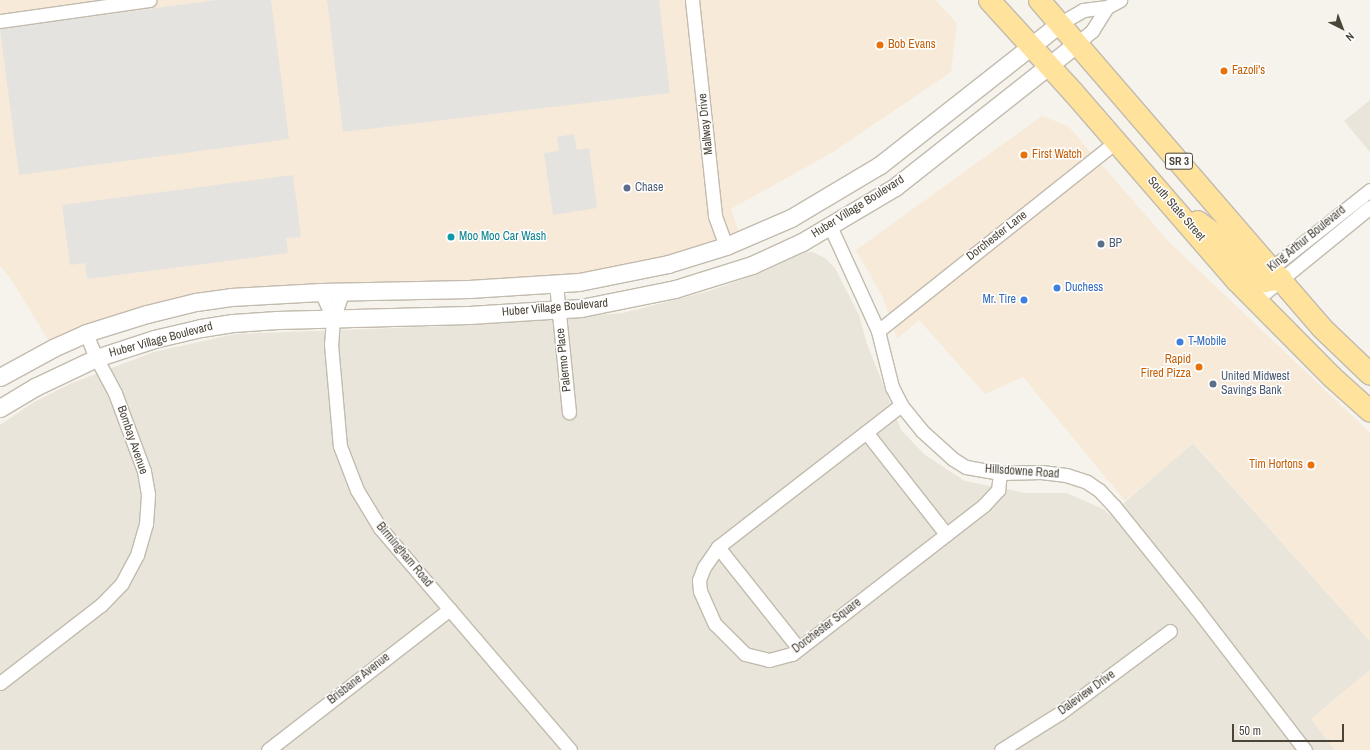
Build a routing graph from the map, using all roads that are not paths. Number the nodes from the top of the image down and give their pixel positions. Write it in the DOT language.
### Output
graph roads {
  1 [pos="150,0"];
  2 [pos="692,0"];
  3 [pos="989,0"];
  4 [pos="1038,0"];
  5 [pos="1120,0"];
  6 [pos="1107,7"];
  7 [pos="0,21"];
  8 [pos="1059,24"];
  9 [pos="1076,44"];
  10 [pos="1032,46"];
  11 [pos="1050,66"];
  12 [pos="1117,141"];
  13 [pos="1370,190"];
  14 [pos="1370,207"];
  15 [pos="830,226"];
  16 [pos="726,246"];
  17 [pos="1262,283"];
  18 [pos="556,284"];
  19 [pos="343,291"];
  20 [pos="321,292"];
  21 [pos="558,310"];
  22 [pos="333,318"];
  23 [pos="878,331"];
  24 [pos="86,333"];
  25 [pos="1302,345"];
  26 [pos="96,358"];
  27 [pos="1370,374"];
  28 [pos="0,377"];
  29 [pos="1370,378"];
  30 [pos="1339,383"];
  31 [pos="1370,395"];
  32 [pos="901,405"];
  33 [pos="0,408"];
  34 [pos="1370,411"];
  35 [pos="569,412"];
  36 [pos="866,432"];
  37 [pos="1000,473"];
  38 [pos="946,534"];
  39 [pos="718,547"];
  40 [pos="450,609"];
  41 [pos="1170,631"];
  42 [pos="799,649"];
  43 [pos="0,683"];
  44 [pos="268,750"];
  45 [pos="570,750"];
  46 [pos="1001,750"];
  47 [pos="1305,750"];
  1 -- 7 [label="street"];
  2 -- 16 [label="street, Mallway Drive"];
  3 -- 10 [label="main road, South State Street / SR 3"];
  4 -- 8 [label="main road, South State Street / SR 3"];
  5 -- 6 [label="street"];
  6 -- 8 [label="street"];
  6 -- 9 [label="street"];
  8 -- 9 [label="main road, South State Street / SR 3"];
  8 -- 10 [label="street, Huber Village Boulevard"];
  9 -- 11 [label="street, Huber Village Boulevard"];
  9 -- 17 [label="main road, South State Street / SR 3"];
  10 -- 11 [label="main road, South State Street / SR 3"];
  10 -- 16 [label="street, Huber Village Boulevard"];
  11 -- 12 [label="main road, South State Street / SR 3"];
  11 -- 15 [label="street, Huber Village Boulevard"];
  12 -- 17 [label="main road, South State Street / SR 3"];
  12 -- 23 [label="street, Dorchester Lane"];
  13 -- 17 [label="street, King Arthur Boulevard"];
  14 -- 17 [label="street, King Arthur Boulevard"];
  15 -- 21 [label="street, Huber Village Boulevard"];
  15 -- 23 [label="street, Hillsdowne Road"];
  16 -- 18 [label="street, Huber Village Boulevard"];
  17 -- 25 [label="main road, South State Street / SR 3"];
  17 -- 27 [label="main road, South State Street / SR 3"];
  18 -- 19 [label="street, Huber Village Boulevard"];
  18 -- 21 [label="street, Palermo Place"];
  19 -- 20 [label="street, Huber Village Boulevard"];
  19 -- 22 [label="street, Birmingham Road"];
  20 -- 22 [label="street, Birmingham Road"];
  20 -- 24 [label="street, Huber Village Boulevard"];
  21 -- 22 [label="street, Huber Village Boulevard"];
  21 -- 35 [label="street, Palermo Place"];
  22 -- 26 [label="street, Huber Village Boulevard"];
  22 -- 40 [label="street, Birmingham Road"];
  23 -- 32 [label="street, Hillsdowne Road"];
  24 -- 26 [label="street, Bombay Avenue"];
  24 -- 28 [label="street, Huber Village Boulevard"];
  25 -- 29 [label="main road"];
  25 -- 30 [label="main road, South State Street / SR 3"];
  26 -- 33 [label="street, Huber Village Boulevard"];
  26 -- 43 [label="street, Bombay Avenue"];
  30 -- 31 [label="main road"];
  30 -- 34 [label="main road, South State Street / SR 3"];
  32 -- 36 [label="street, Dorchester Square"];
  32 -- 37 [label="street, Hillsdowne Road"];
  36 -- 38 [label="street"];
  36 -- 39 [label="street, Dorchester Square"];
  37 -- 38 [label="street, Dorchester Square"];
  37 -- 47 [label="street, Hillsdowne Road"];
  38 -- 42 [label="street, Dorchester Square"];
  39 -- 42 [label="street"];
  39 -- 42 [label="street, Dorchester Square"];
  40 -- 44 [label="street, Brisbane Avenue"];
  40 -- 45 [label="street, Birmingham Road"];
  41 -- 46 [label="street, Daleview Drive"];
}
